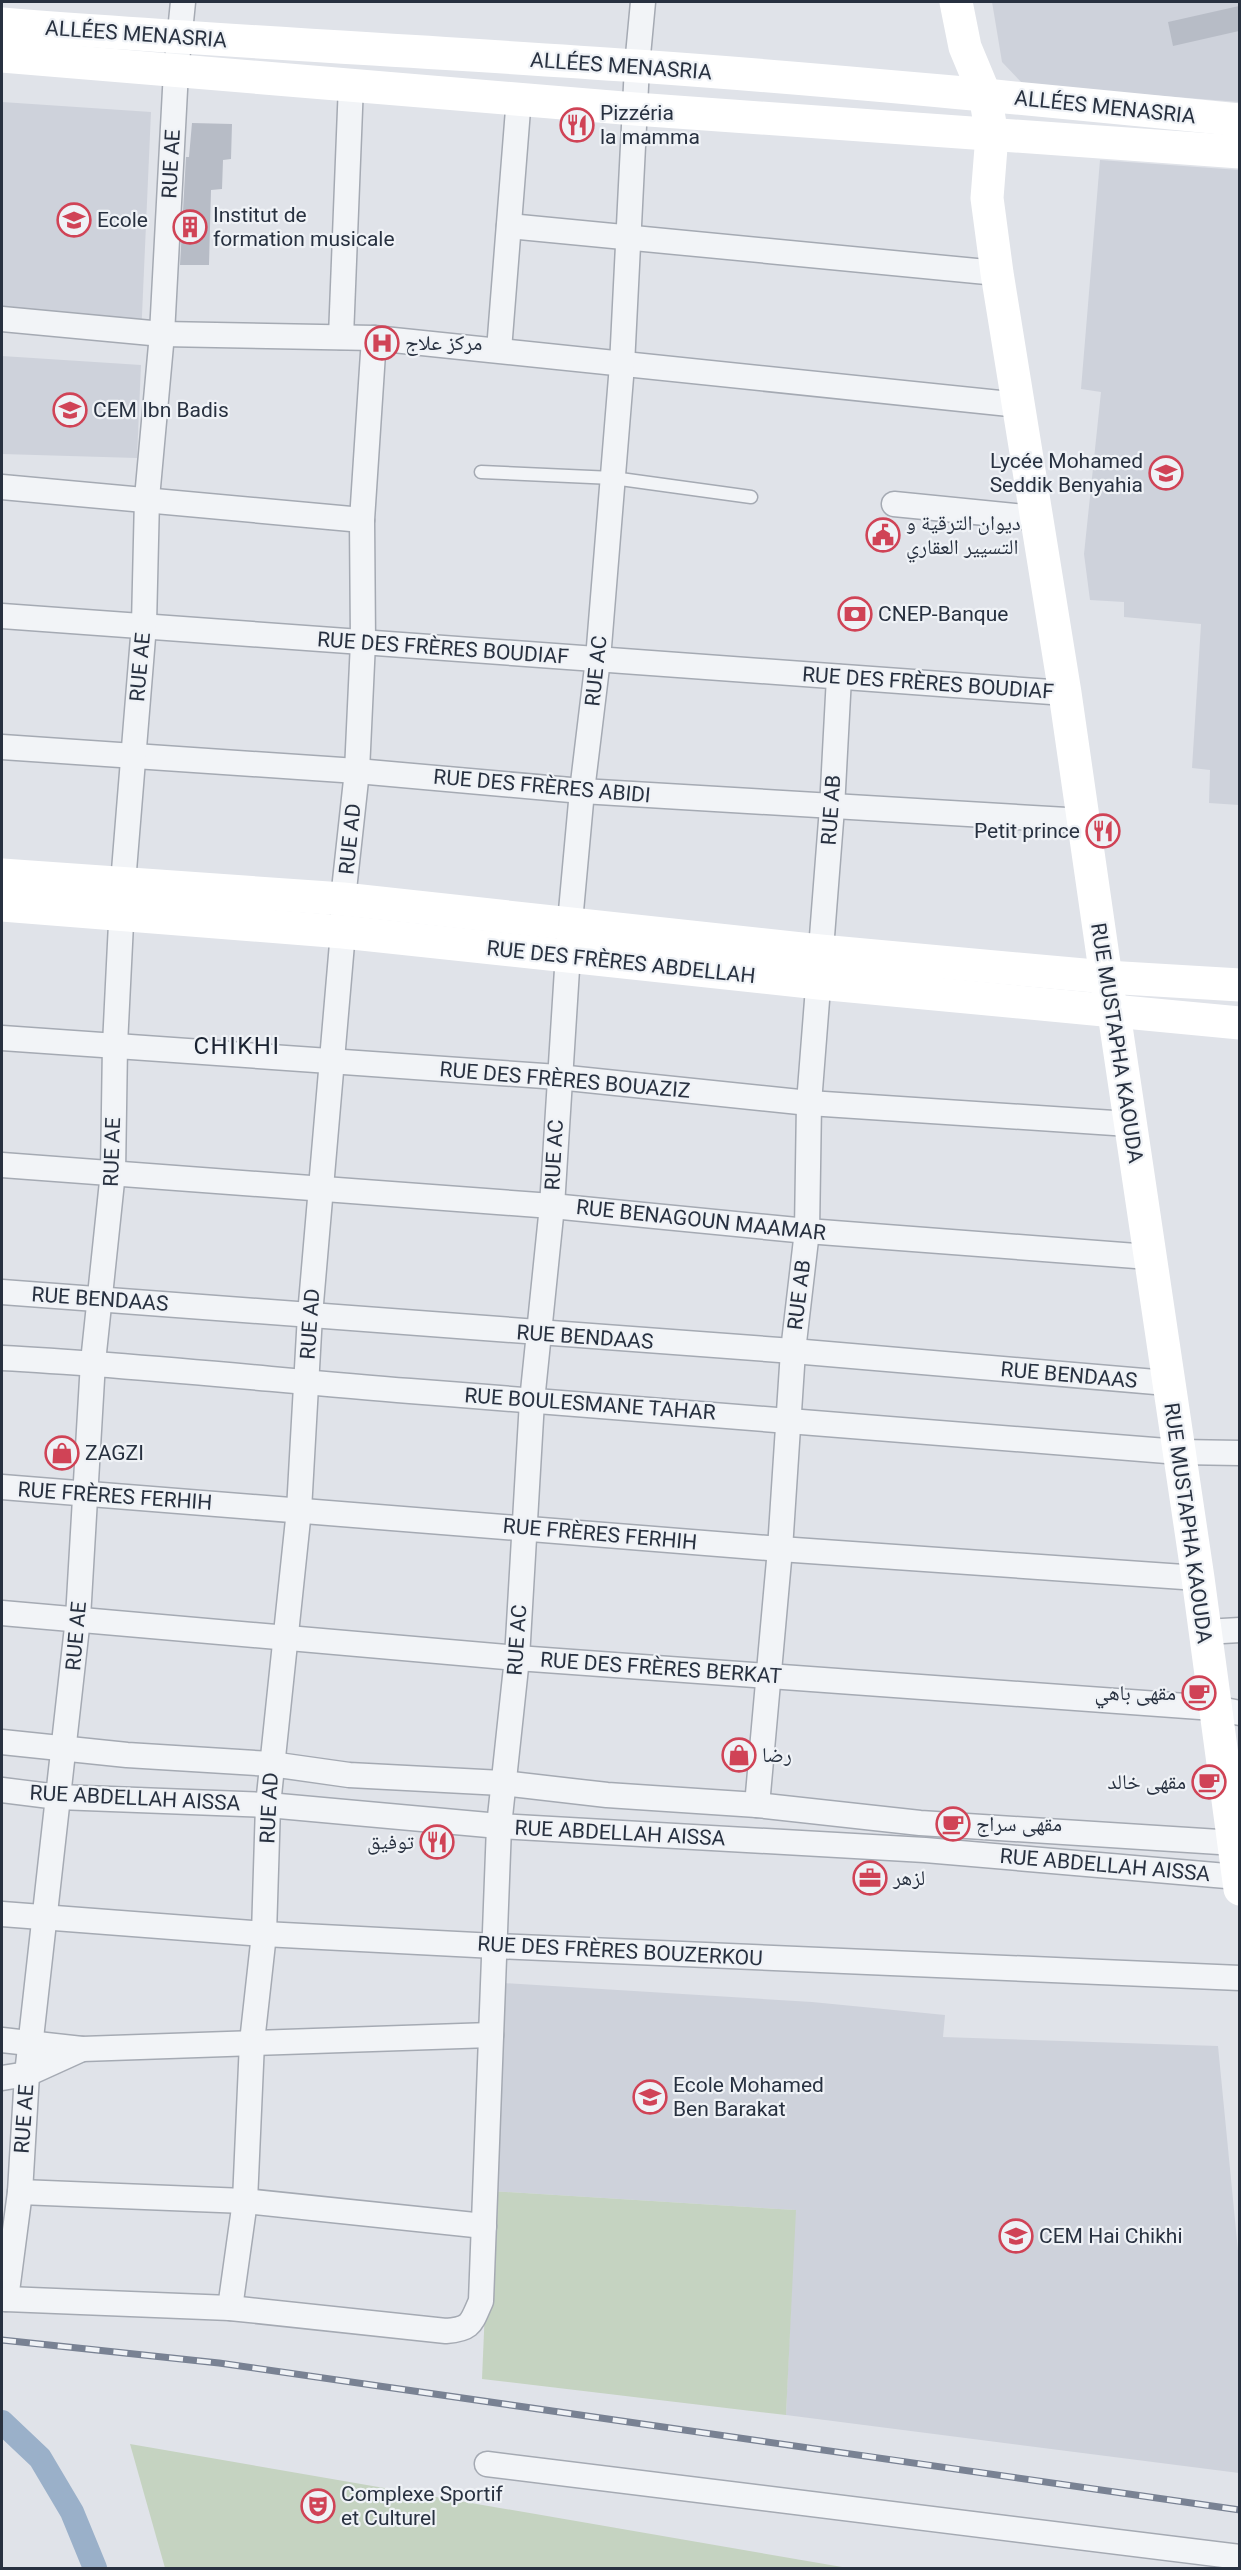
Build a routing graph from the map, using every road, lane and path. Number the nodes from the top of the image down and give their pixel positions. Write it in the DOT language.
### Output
graph roads {
  1 [pos="183,2"];
  2 [pos="643,2"];
  3 [pos="956,2"];
  4 [pos="2,24"];
  5 [pos="179,38"];
  6 [pos="2,56"];
  7 [pos="637,66"];
  8 [pos="176,71"];
  9 [pos="351,84"];
  10 [pos="970,94"];
  11 [pos="519,97"];
  12 [pos="635,109"];
  13 [pos="1239,120"];
  14 [pos="977,134"];
  15 [pos="1239,152"];
  16 [pos="509,226"];
  17 [pos="629,238"];
  18 [pos="997,273"];
  19 [pos="2,319"];
  20 [pos="162,334"];
  21 [pos="341,337"];
  22 [pos="374,338"];
  23 [pos="499,350"];
  24 [pos="622,365"];
  25 [pos="1019,405"];
  26 [pos="481,472"];
  27 [pos="613,478"];
  28 [pos="2,487"];
  29 [pos="751,497"];
  30 [pos="147,498"];
  31 [pos="894,504"];
  32 [pos="1035,518"];
  33 [pos="362,520"];
  34 [pos="2,616"];
  35 [pos="144,625"];
  36 [pos="363,642"];
  37 [pos="598,659"];
  38 [pos="839,677"];
  39 [pos="1065,693"];
  40 [pos="2,747"];
  41 [pos="132,754"];
  42 [pos="357,771"];
  43 [pos="582,791"];
  44 [pos="832,808"];
  45 [pos="1083,821"];
  46 [pos="2,875"];
  47 [pos="123,883"];
  48 [pos="343,899"];
  49 [pos="2,905"];
  50 [pos="123,916"];
  51 [pos="570,922"];
  52 [pos="343,932"];
  53 [pos="820,951"];
  54 [pos="567,955"];
  55 [pos="1106,977"];
  56 [pos="819,983"];
  57 [pos="1239,986"];
  58 [pos="1114,1013"];
  59 [pos="1239,1023"];
  60 [pos="2,1038"];
  61 [pos="115,1045"];
  62 [pos="332,1061"];
  63 [pos="558,1077"];
  64 [pos="809,1103"];
  65 [pos="1129,1124"];
  66 [pos="2,1165"];
  67 [pos="113,1172"];
  68 [pos="322,1188"];
  69 [pos="552,1206"];
  70 [pos="807,1231"];
  71 [pos="1149,1257"];
  72 [pos="2,1292"];
  73 [pos="100,1299"];
  74 [pos="310,1315"];
  75 [pos="538,1334"];
  76 [pos="793,1351"];
  77 [pos="2,1358"];
  78 [pos="93,1362"];
  79 [pos="306,1383"];
  80 [pos="1167,1383"];
  81 [pos="532,1401"];
  82 [pos="789,1418"];
  83 [pos="1179,1452"];
  84 [pos="1239,1453"];
  85 [pos="2,1487"];
  86 [pos="84,1492"];
  87 [pos="299,1510"];
  88 [pos="523,1527"];
  89 [pos="780,1549"];
  90 [pos="1198,1578"];
  91 [pos="2,1612"];
  92 [pos="78,1618"];
  93 [pos="1239,1630"];
  94 [pos="1205,1632"];
  95 [pos="287,1637"];
  96 [pos="517,1658"];
  97 [pos="768,1674"];
  98 [pos="1227,1710"];
  99 [pos="2,1742"];
  100 [pos="64,1748"];
  101 [pos="271,1764"];
  102 [pos="502,1783"];
  103 [pos="2,1790"];
  104 [pos="58,1797"];
  105 [pos="268,1805"];
  106 [pos="758,1805"];
  107 [pos="499,1826"];
  108 [pos="1238,1868"];
  109 [pos="2,1914"];
  110 [pos="45,1917"];
  111 [pos="264,1934"];
  112 [pos="495,1946"];
  113 [pos="1239,1978"];
  114 [pos="491,2035"];
  115 [pos="2,2040"];
  116 [pos="31,2042"];
  117 [pos="252,2042"];
  118 [pos="82,2049"];
  119 [pos="27,2074"];
  120 [pos="2,2078"];
  121 [pos="20,2192"];
  122 [pos="245,2200"];
  123 [pos="484,2226"];
  124 [pos="4,2297"];
  125 [pos="230,2308"];
  126 [pos="487,2464"];
  127 [pos="1239,2557"];
  1 -- 5 [label="street, RUE AE"];
  2 -- 7 [label="street, RUE AC"];
  3 -- 10 [label="main road, RUE MUSTAPHA KAOUDA"];
  4 -- 5 [label="main road, ALLÉES MENASRIA"];
  5 -- 7 [label="main road, ALLÉES MENASRIA"];
  5 -- 8 [label="street, RUE AE"];
  6 -- 8 [label="main road"];
  7 -- 10 [label="main road, ALLÉES MENASRIA"];
  7 -- 12 [label="street, RUE AC"];
  8 -- 9 [label="main road"];
  8 -- 20 [label="street, RUE AE"];
  9 -- 11 [label="main road"];
  9 -- 21 [label="street"];
  10 -- 13 [label="main road, ALLÉES MENASRIA"];
  10 -- 14 [label="main road, RUE MUSTAPHA KAOUDA"];
  11 -- 12 [label="main road"];
  11 -- 16 [label="street"];
  12 -- 14 [label="main road"];
  12 -- 17 [label="street, RUE AC"];
  14 -- 15 [label="main road"];
  14 -- 18 [label="main road, RUE MUSTAPHA KAOUDA"];
  16 -- 17 [label="street"];
  16 -- 23 [label="street"];
  17 -- 18 [label="street"];
  17 -- 24 [label="street, RUE AC"];
  18 -- 25 [label="main road, RUE MUSTAPHA KAOUDA"];
  19 -- 20 [label="street"];
  20 -- 21 [label="street"];
  20 -- 30 [label="street, RUE AE"];
  21 -- 22 [label="street"];
  22 -- 23 [label="street"];
  22 -- 33 [label="street, RUE AD"];
  23 -- 24 [label="street"];
  24 -- 25 [label="street"];
  24 -- 27 [label="street, RUE AC"];
  25 -- 32 [label="main road, RUE MUSTAPHA KAOUDA"];
  26 -- 27 [label="lane"];
  27 -- 29 [label="lane"];
  27 -- 37 [label="street, RUE AC"];
  28 -- 30 [label="street"];
  30 -- 33 [label="street"];
  30 -- 35 [label="street, RUE AE"];
  31 -- 32 [label="street"];
  32 -- 39 [label="main road, RUE MUSTAPHA KAOUDA"];
  33 -- 36 [label="street, RUE AD"];
  34 -- 35 [label="street, RUE DES FRÈRES BOUDIAF"];
  35 -- 36 [label="street, RUE DES FRÈRES BOUDIAF"];
  35 -- 41 [label="street, RUE AE"];
  36 -- 37 [label="street, RUE DES FRÈRES BOUDIAF"];
  36 -- 42 [label="street, RUE AD"];
  37 -- 38 [label="street, RUE DES FRÈRES BOUDIAF"];
  37 -- 43 [label="street, RUE AC"];
  38 -- 39 [label="street, RUE DES FRÈRES BOUDIAF"];
  38 -- 44 [label="street, RUE AB"];
  39 -- 45 [label="main road, RUE MUSTAPHA KAOUDA"];
  40 -- 41 [label="street, RUE DES FRÈRES ABIDI"];
  41 -- 42 [label="street, RUE DES FRÈRES ABIDI"];
  41 -- 47 [label="street, RUE AE"];
  42 -- 43 [label="street, RUE DES FRÈRES ABIDI"];
  42 -- 48 [label="street, RUE AD"];
  43 -- 44 [label="street, RUE DES FRÈRES ABIDI"];
  43 -- 51 [label="street, RUE AC"];
  44 -- 45 [label="street, RUE DES FRÈRES ABIDI"];
  44 -- 53 [label="street, RUE AB"];
  45 -- 55 [label="main road, RUE MUSTAPHA KAOUDA"];
  46 -- 47 [label="main road, RUE DES FRÈRES ABDELLAH"];
  47 -- 48 [label="main road, RUE DES FRÈRES ABDELLAH"];
  47 -- 50 [label="street, RUE AE"];
  48 -- 51 [label="main road, RUE DES FRÈRES ABDELLAH"];
  48 -- 52 [label="street, RUE AD"];
  49 -- 50 [label="main road, RUE DES FRÈRES ABDELLAH"];
  50 -- 52 [label="main road, RUE DES FRÈRES ABDELLAH"];
  50 -- 61 [label="street, RUE AE"];
  51 -- 53 [label="main road, RUE DES FRÈRES ABDELLAH"];
  51 -- 54 [label="street, RUE AC"];
  52 -- 54 [label="main road, RUE DES FRÈRES ABDELLAH"];
  52 -- 62 [label="street, RUE AD"];
  53 -- 55 [label="main road, RUE DES FRÈRES ABDELLAH"];
  53 -- 56 [label="street, RUE AB"];
  54 -- 56 [label="main road, RUE DES FRÈRES ABDELLAH"];
  54 -- 63 [label="street, RUE AC"];
  55 -- 57 [label="main road, RUE DES FRÈRES ABDELLAH"];
  55 -- 58 [label="main road, RUE MUSTAPHA KAOUDA"];
  56 -- 58 [label="main road, RUE DES FRÈRES ABDELLAH"];
  56 -- 64 [label="street, RUE AB"];
  58 -- 59 [label="main road, RUE DES FRÈRES ABDELLAH"];
  58 -- 65 [label="main road, RUE MUSTAPHA KAOUDA"];
  60 -- 61 [label="street, RUE DES FRÈRES BOUAZIZ"];
  61 -- 62 [label="street, RUE DES FRÈRES BOUAZIZ"];
  61 -- 67 [label="street, RUE AE"];
  62 -- 63 [label="street, RUE DES FRÈRES BOUAZIZ"];
  62 -- 68 [label="street, RUE AD"];
  63 -- 64 [label="street, RUE DES FRÈRES BOUAZIZ"];
  63 -- 69 [label="street, RUE AC"];
  64 -- 65 [label="street, RUE DES FRÈRES BOUAZIZ"];
  64 -- 70 [label="street, RUE AB"];
  65 -- 71 [label="main road, RUE MUSTAPHA KAOUDA"];
  66 -- 67 [label="street, RUE BENAGOUN MAAMAR"];
  67 -- 68 [label="street, RUE BENAGOUN MAAMAR"];
  67 -- 73 [label="street, RUE AE"];
  68 -- 69 [label="street, RUE BENAGOUN MAAMAR"];
  68 -- 74 [label="street, RUE AD"];
  69 -- 70 [label="street, RUE BENAGOUN MAAMAR"];
  69 -- 75 [label="street, RUE AC"];
  70 -- 71 [label="street, RUE BENAGOUN MAAMAR"];
  70 -- 76 [label="street, RUE AB"];
  71 -- 80 [label="main road, RUE MUSTAPHA KAOUDA"];
  72 -- 73 [label="street, RUE BENDAAS"];
  73 -- 74 [label="street, RUE BENDAAS"];
  73 -- 78 [label="street, RUE AE"];
  74 -- 75 [label="street, RUE BENDAAS"];
  74 -- 79 [label="street, RUE AD"];
  75 -- 76 [label="street, RUE BENDAAS"];
  75 -- 81 [label="street, RUE AC"];
  76 -- 80 [label="street, RUE BENDAAS"];
  76 -- 82 [label="street, RUE AB"];
  77 -- 78 [label="street, RUE BOULESMANE TAHAR"];
  78 -- 79 [label="street, RUE BOULESMANE TAHAR"];
  78 -- 86 [label="street, RUE AE"];
  79 -- 81 [label="street, RUE BOULESMANE TAHAR"];
  79 -- 87 [label="street, RUE AD"];
  80 -- 83 [label="main road, RUE MUSTAPHA KAOUDA"];
  81 -- 82 [label="street, RUE BOULESMANE TAHAR"];
  81 -- 88 [label="street, RUE AC"];
  82 -- 83 [label="street, RUE BOULESMANE TAHAR"];
  82 -- 89 [label="street, RUE AB"];
  83 -- 84 [label="street, RUE BOULESMANE TAHAR"];
  83 -- 90 [label="main road, RUE MUSTAPHA KAOUDA"];
  85 -- 86 [label="street, RUE FRÈRES FERHIH"];
  86 -- 87 [label="street, RUE FRÈRES FERHIH"];
  86 -- 92 [label="street, RUE AE"];
  87 -- 88 [label="street, RUE FRÈRES FERHIH"];
  87 -- 95 [label="street, RUE AD"];
  88 -- 89 [label="street, RUE FRÈRES FERHIH"];
  88 -- 96 [label="street, RUE AC"];
  89 -- 90 [label="street, RUE FRÈRES FERHIH"];
  89 -- 97 [label="street, RUE AB"];
  90 -- 94 [label="main road, RUE MUSTAPHA KAOUDA"];
  91 -- 92 [label="street, RUE DES FRÈRES BERKAT"];
  92 -- 95 [label="street, RUE DES FRÈRES BERKAT"];
  92 -- 100 [label="street, RUE AE"];
  93 -- 94 [label="street"];
  94 -- 98 [label="main road, RUE MUSTAPHA KAOUDA"];
  95 -- 96 [label="street, RUE DES FRÈRES BERKAT"];
  95 -- 101 [label="street, RUE AD"];
  96 -- 97 [label="street, RUE DES FRÈRES BERKAT"];
  96 -- 102 [label="street, RUE AC"];
  97 -- 98 [label="street, RUE DES FRÈRES BERKAT"];
  97 -- 106 [label="street, RUE AB"];
  98 -- 108 [label="main road, RUE MUSTAPHA KAOUDA"];
  99 -- 100 [label="street"];
  100 -- 101 [label="street"];
  100 -- 104 [label="street, RUE AE"];
  101 -- 102 [label="street"];
  101 -- 105 [label="street, RUE AD"];
  102 -- 106 [label="street"];
  102 -- 107 [label="street, RUE AC"];
  103 -- 104 [label="street, RUE ABDELLAH AISSA"];
  104 -- 105 [label="street, RUE ABDELLAH AISSA"];
  104 -- 110 [label="street, RUE AE"];
  105 -- 107 [label="street, RUE ABDELLAH AISSA"];
  105 -- 111 [label="street, RUE AD"];
  106 -- 108 [label="street"];
  107 -- 108 [label="street, RUE ABDELLAH AISSA"];
  107 -- 112 [label="street, RUE AC"];
  109 -- 110 [label="street, RUE DES FRÈRES BOUZERKOU"];
  110 -- 111 [label="street, RUE DES FRÈRES BOUZERKOU"];
  110 -- 116 [label="street, RUE AE"];
  111 -- 112 [label="street, RUE DES FRÈRES BOUZERKOU"];
  111 -- 117 [label="street, RUE AD"];
  112 -- 113 [label="street, RUE DES FRÈRES BOUZERKOU"];
  112 -- 114 [label="street, RUE AC"];
  114 -- 117 [label="street"];
  114 -- 123 [label="street, RUE AC"];
  115 -- 116 [label="street"];
  116 -- 118 [label="street"];
  116 -- 119 [label="street, RUE AE"];
  117 -- 118 [label="street"];
  117 -- 122 [label="street, RUE AD"];
  118 -- 119 [label="street"];
  119 -- 120 [label="street"];
  119 -- 121 [label="street, RUE AE"];
  121 -- 122 [label="street"];
  121 -- 124 [label="street, RUE AE"];
  122 -- 123 [label="street"];
  122 -- 125 [label="street, RUE AD"];
  123 -- 125 [label="street, RUE AC"];
  124 -- 125 [label="street"];
  126 -- 127 [label="street"];
}
